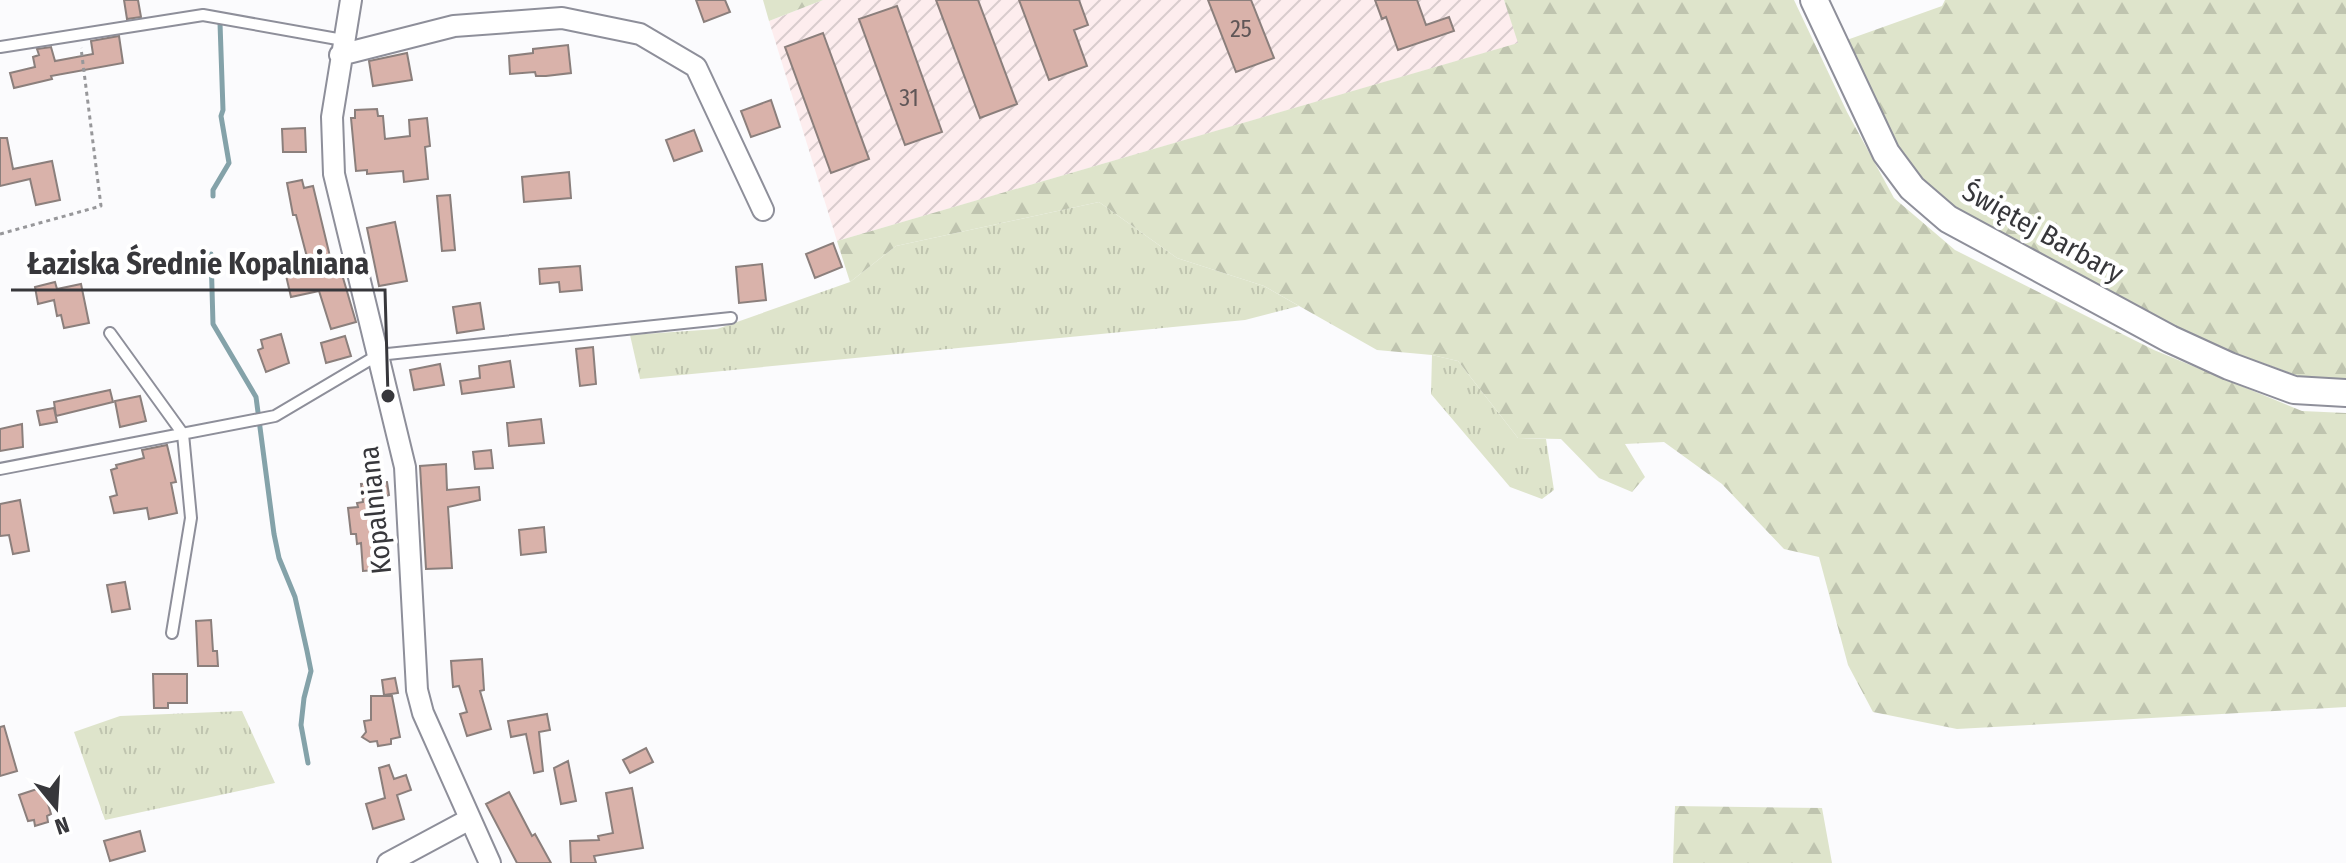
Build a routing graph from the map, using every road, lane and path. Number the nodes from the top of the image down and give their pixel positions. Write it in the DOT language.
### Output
graph roads {
  1 [pos="351,0"];
  2 [pos="1814,0"];
  3 [pos="80,33"];
  4 [pos="0,47"];
  5 [pos="342,48"];
  6 [pos="763,210"];
  7 [pos="0,234"];
  8 [pos="731,318"];
  9 [pos="110,333"];
  10 [pos="378,355"];
  11 [pos="2346,393"];
  12 [pos="183,434"];
  13 [pos="0,469"];
  14 [pos="172,633"];
  15 [pos="470,819"];
  16 [pos="388,863"];
  17 [pos="490,863"];
  1 -- 5 [label="street, Kopalniana"];
  2 -- 11 [label="street, Świętej Barbary"];
  3 -- 4 [label="lane"];
  3 -- 5 [label="lane"];
  3 -- 7 [label="path"];
  5 -- 6 [label="street"];
  5 -- 10 [label="street, Kopalniana"];
  8 -- 10 [label="lane"];
  9 -- 12 [label="lane"];
  10 -- 12 [label="lane"];
  10 -- 15 [label="street, Kopalniana"];
  12 -- 13 [label="lane"];
  12 -- 14 [label="lane"];
  15 -- 16 [label="street"];
  15 -- 17 [label="street, Kopalniana"];
}
